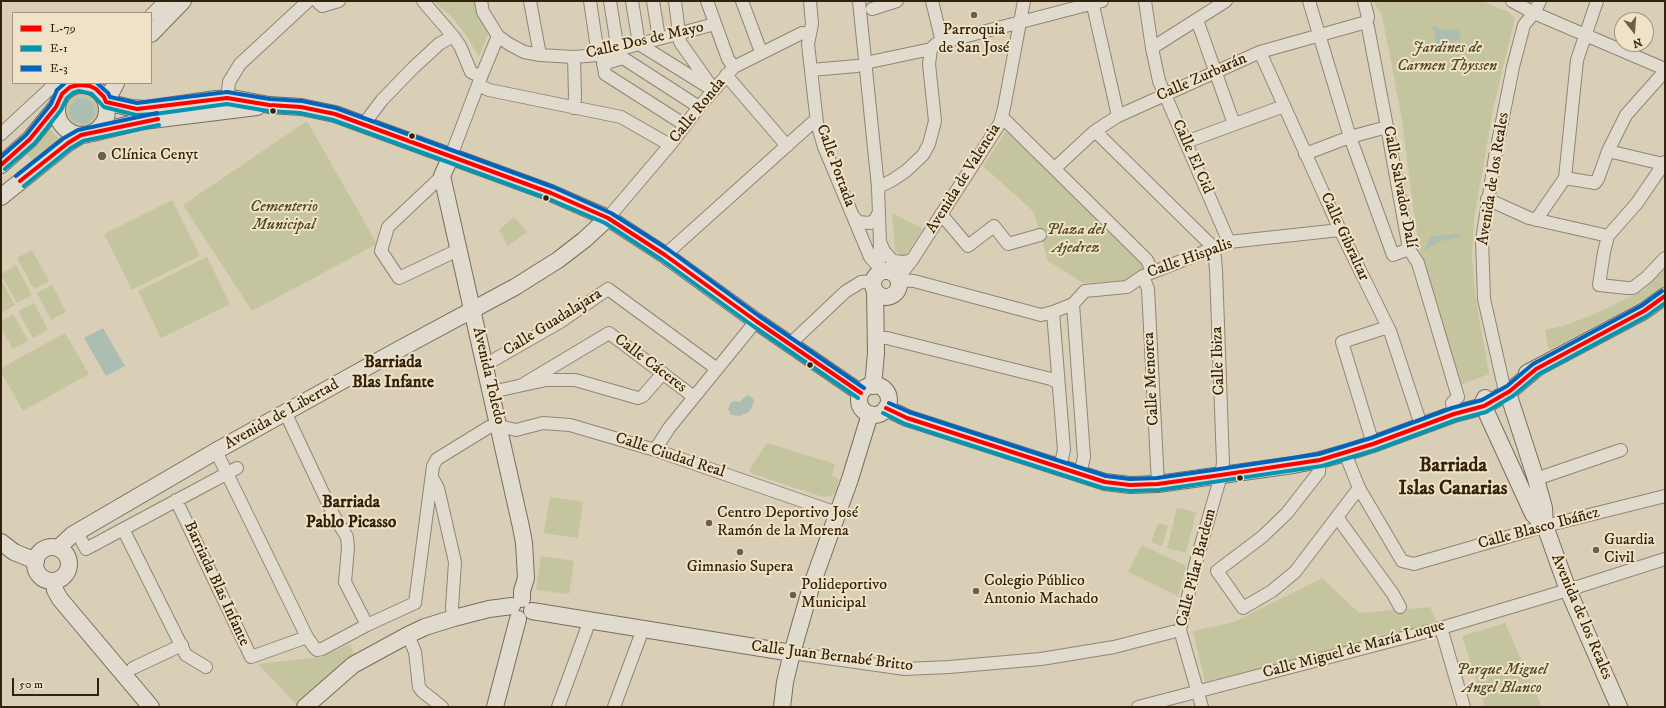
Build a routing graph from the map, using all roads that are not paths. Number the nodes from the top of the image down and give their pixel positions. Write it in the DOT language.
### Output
graph roads {
  1 [pos="165,1"];
  2 [pos="183,1"];
  3 [pos="308,1"];
  4 [pos="317,1"];
  5 [pos="339,1"];
  6 [pos="423,1"];
  7 [pos="481,1"];
  8 [pos="530,1"];
  9 [pos="590,1"];
  10 [pos="610,1"];
  11 [pos="632,1"];
  12 [pos="653,1"];
  13 [pos="675,1"];
  14 [pos="707,1"];
  15 [pos="742,1"];
  16 [pos="810,1"];
  17 [pos="859,1"];
  18 [pos="897,1"];
  19 [pos="932,1"];
  20 [pos="1024,1"];
  21 [pos="1145,1"];
  22 [pos="1226,1"];
  23 [pos="1309,1"];
  24 [pos="1364,1"];
  25 [pos="1512,1"];
  26 [pos="1540,1"];
  27 [pos="1597,1"];
  28 [pos="1096,2"];
  29 [pos="872,9"];
  30 [pos="1534,13"];
  31 [pos="152,14"];
  32 [pos="1196,20"];
  33 [pos="1020,22"];
  34 [pos="716,24"];
  35 [pos="1366,24"];
  36 [pos="152,33"];
  37 [pos="679,33"];
  38 [pos="810,34"];
  39 [pos="1318,35"];
  40 [pos="1587,35"];
  41 [pos="453,36"];
  42 [pos="498,36"];
  43 [pos="659,38"];
  44 [pos="944,42"];
  45 [pos="639,44"];
  46 [pos="1152,48"];
  47 [pos="931,49"];
  48 [pos="618,51"];
  49 [pos="762,52"];
  50 [pos="1260,52"];
  51 [pos="540,55"];
  52 [pos="574,57"];
  53 [pos="601,58"];
  54 [pos="861,65"];
  55 [pos="812,70"];
  56 [pos="1665,70"];
  57 [pos="730,71"];
  58 [pos="1214,72"];
  59 [pos="480,81"];
  60 [pos="55,84"];
  61 [pos="81,84"];
  62 [pos="115,84"];
  63 [pos="713,90"];
  64 [pos="223,95"];
  65 [pos="1164,95"];
  66 [pos="106,102"];
  67 [pos="269,105"];
  68 [pos="1284,106"];
  69 [pos="56,107"];
  70 [pos="699,107"];
  71 [pos="574,108"];
  72 [pos="179,116"];
  73 [pos="1118,116"];
  74 [pos="1002,117"];
  75 [pos="817,123"];
  76 [pos="364,124"];
  77 [pos="1234,124"];
  78 [pos="685,125"];
  79 [pos="1387,127"];
  80 [pos="1095,131"];
  81 [pos="1,134"];
  82 [pos="87,134"];
  83 [pos="1350,137"];
  84 [pos="1186,142"];
  85 [pos="670,145"];
  86 [pos="787,146"];
  87 [pos="1608,151"];
  88 [pos="1306,154"];
  89 [pos="452,156"];
  90 [pos="1664,163"];
  91 [pos="1,165"];
  92 [pos="1055,168"];
  93 [pos="442,176"];
  94 [pos="1565,178"];
  95 [pos="878,187"];
  96 [pos="1,197"];
  97 [pos="1487,199"];
  98 [pos="879,212"];
  99 [pos="941,214"];
  100 [pos="854,217"];
  101 [pos="608,218"];
  102 [pos="1536,220"];
  103 [pos="1340,230"];
  104 [pos="1040,235"];
  105 [pos="1608,236"];
  106 [pos="1229,242"];
  107 [pos="880,243"];
  108 [pos="1214,248"];
  109 [pos="1410,249"];
  110 [pos="458,250"];
  111 [pos="665,256"];
  112 [pos="1665,258"];
  113 [pos="912,260"];
  114 [pos="1147,274"];
  115 [pos="885,280"];
  116 [pos="1665,296"];
  117 [pos="1073,304"];
  118 [pos="473,310"];
  119 [pos="1053,312"];
  120 [pos="756,321"];
  121 [pos="1388,327"];
  122 [pos="790,344"];
  123 [pos="878,345"];
  124 [pos="485,365"];
  125 [pos="717,369"];
  126 [pos="663,372"];
  127 [pos="1058,383"];
  128 [pos="522,385"];
  129 [pos="867,390"];
  130 [pos="491,392"];
  131 [pos="1496,394"];
  132 [pos="694,397"];
  133 [pos="886,408"];
  134 [pos="285,412"];
  135 [pos="870,414"];
  136 [pos="1452,414"];
  137 [pos="1421,425"];
  138 [pos="499,426"];
  139 [pos="1373,444"];
  140 [pos="655,450"];
  141 [pos="1621,450"];
  142 [pos="216,451"];
  143 [pos="1345,453"];
  144 [pos="1320,460"];
  145 [pos="1060,467"];
  146 [pos="232,471"];
  147 [pos="1080,474"];
  148 [pos="1221,475"];
  149 [pos="432,477"];
  150 [pos="1536,479"];
  151 [pos="1158,484"];
  152 [pos="1359,488"];
  153 [pos="1665,496"];
  154 [pos="176,500"];
  155 [pos="837,513"];
  156 [pos="1337,517"];
  157 [pos="1545,526"];
  158 [pos="123,529"];
  159 [pos="77,532"];
  160 [pos="1,542"];
  161 [pos="58,548"];
  162 [pos="1665,559"];
  163 [pos="36,561"];
  164 [pos="1195,566"];
  165 [pos="1216,571"];
  166 [pos="54,580"];
  167 [pos="1568,590"];
  168 [pos="1400,607"];
  169 [pos="521,609"];
  170 [pos="454,618"];
  171 [pos="590,620"];
  172 [pos="367,625"];
  173 [pos="643,628"];
  174 [pos="1442,628"];
  175 [pos="1180,630"];
  176 [pos="408,635"];
  177 [pos="307,637"];
  178 [pos="182,645"];
  179 [pos="792,653"];
  180 [pos="206,667"];
  181 [pos="133,668"];
  182 [pos="1197,691"];
  183 [pos="151,707"];
  184 [pos="305,707"];
  185 [pos="442,707"];
  186 [pos="495,707"];
  187 [pos="558,707"];
  188 [pos="614,707"];
  189 [pos="782,707"];
  190 [pos="1138,707"];
  191 [pos="1202,707"];
  192 [pos="1464,707"];
  193 [pos="1619,707"];
  1 -- 31 [label="street"];
  2 -- 36 [label="street"];
  3 -- 64 [label="street"];
  4 -- 5 [label="street"];
  6 -- 41 [label="street"];
  7 -- 42 [label="street, Calle Dos de Mayo"];
  8 -- 51 [label="street"];
  9 -- 53 [label="street"];
  10 -- 48 [label="street"];
  11 -- 45 [label="street"];
  12 -- 43 [label="street"];
  13 -- 37 [label="street"];
  14 -- 34 [label="street"];
  15 -- 49 [label="street"];
  16 -- 38 [label="street, Calle Portada"];
  17 -- 54 [label="street"];
  18 -- 29 [label="street"];
  19 -- 44 [label="street"];
  20 -- 33 [label="street, Avenida de Valencia"];
  21 -- 46 [label="street, Calle El Cid"];
  22 -- 32 [label="street"];
  23 -- 39 [label="street"];
  24 -- 35 [label="street, Calle Salvador Dalí"];
  25 -- 30 [label="street"];
  26 -- 30 [label="street, Avenida de los Reales"];
  27 -- 40 [label="street"];
  28 -- 33 [label="street"];
  28 -- 73 [label="street"];
  30 -- 40 [label="street"];
  30 -- 97 [label="street, Avenida de los Reales"];
  32 -- 46 [label="street"];
  32 -- 58 [label="street"];
  33 -- 44 [label="street"];
  33 -- 74 [label="street, Avenida de Valencia"];
  34 -- 37 [label="street, Calle Dos de Mayo"];
  34 -- 57 [label="street"];
  35 -- 39 [label="street, Calle Zurbarán"];
  35 -- 79 [label="street, Calle Salvador Dalí"];
  37 -- 43 [label="street, Calle Dos de Mayo"];
  37 -- 63 [label="street"];
  38 -- 49 [label="street, Calle Ronda"];
  38 -- 55 [label="street, Calle Portada"];
  39 -- 50 [label="street, Calle Zurbarán"];
  39 -- 83 [label="street"];
  40 -- 56 [label="street"];
  40 -- 94 [label="street"];
  41 -- 59 [label="street"];
  41 -- 76 [label="street"];
  42 -- 51 [label="street, Calle Dos de Mayo"];
  42 -- 59 [label="street"];
  43 -- 45 [label="street, Calle Dos de Mayo"];
  44 -- 47 [label="street"];
  45 -- 48 [label="street, Calle Dos de Mayo"];
  45 -- 63 [label="street"];
  46 -- 65 [label="street, Calle El Cid"];
  47 -- 54 [label="street"];
  47 -- 95 [label="street"];
  48 -- 53 [label="street, Calle Dos de Mayo"];
  49 -- 57 [label="street, Calle Ronda"];
  50 -- 58 [label="street, Calle Zurbarán"];
  50 -- 68 [label="street, Calle Gibraltar"];
  51 -- 52 [label="street, Calle Dos de Mayo"];
  52 -- 53 [label="street, Calle Dos de Mayo"];
  52 -- 71 [label="street"];
  53 -- 70 [label="street"];
  53 -- 78 [label="street"];
  54 -- 55 [label="street"];
  54 -- 95 [label="street"];
  55 -- 75 [label="street, Calle Portada"];
  56 -- 87 [label="street"];
  57 -- 63 [label="street, Calle Ronda"];
  57 -- 86 [label="street"];
  58 -- 65 [label="street, Calle Zurbarán"];
  58 -- 77 [label="street"];
  59 -- 71 [label="street"];
  59 -- 89 [label="street"];
  60 -- 81 [label="street"];
  61 -- 66 [label="street"];
  61 -- 69 [label="street"];
  62 -- 66 [label="street"];
  63 -- 70 [label="street, Calle Ronda"];
  64 -- 66 [label="street"];
  64 -- 67 [label="street"];
  64 -- 72 [label="street"];
  65 -- 73 [label="street, Calle Zurbarán"];
  65 -- 84 [label="street, Calle El Cid"];
  66 -- 82 [label="street"];
  67 -- 72 [label="street"];
  67 -- 76 [label="street"];
  68 -- 77 [label="street"];
  68 -- 88 [label="street, Calle Gibraltar"];
  69 -- 82 [label="street"];
  69 -- 91 [label="street"];
  70 -- 78 [label="street, Calle Ronda"];
  71 -- 85 [label="street"];
  72 -- 82 [label="street"];
  73 -- 80 [label="street, Calle Zurbarán"];
  74 -- 92 [label="street, Calle Menorca"];
  74 -- 99 [label="street, Avenida de Valencia"];
  75 -- 86 [label="street"];
  75 -- 100 [label="street, Calle Portada"];
  76 -- 89 [label="street"];
  77 -- 84 [label="street"];
  78 -- 85 [label="street, Calle Ronda"];
  79 -- 83 [label="street"];
  79 -- 109 [label="street, Calle Salvador Dalí"];
  80 -- 92 [label="street, Calle Zurbarán"];
  80 -- 108 [label="street"];
  82 -- 96 [label="street"];
  83 -- 88 [label="street"];
  83 -- 109 [label="street"];
  84 -- 106 [label="street, Calle El Cid"];
  85 -- 101 [label="street, Calle Ronda"];
  86 -- 111 [label="street"];
  87 -- 90 [label="street"];
  87 -- 94 [label="street"];
  88 -- 103 [label="street, Calle Gibraltar"];
  89 -- 93 [label="street"];
  89 -- 101 [label="street"];
  90 -- 105 [label="street"];
  92 -- 114 [label="street, Calle Menorca"];
  93 -- 110 [label="street, Avenida Toledo"];
  93 -- 110 [label="street"];
  94 -- 102 [label="street"];
  95 -- 98 [label="street"];
  97 -- 102 [label="street"];
  97 -- 131 [label="street, Avenida de los Reales"];
  98 -- 100 [label="street"];
  98 -- 107 [label="street"];
  99 -- 104 [label="street"];
  99 -- 113 [label="street, Avenida de Valencia"];
  100 -- 115 [label="street, Calle Portada"];
  101 -- 111 [label="street"];
  101 -- 118 [label="street, Avenida de Libertad"];
  102 -- 105 [label="street"];
  103 -- 106 [label="street, Calle Hispalis"];
  103 -- 121 [label="street, Calle Gibraltar"];
  105 -- 112 [label="street"];
  106 -- 108 [label="street, Calle Hispalis"];
  107 -- 113 [label="street"];
  107 -- 115 [label="street"];
  108 -- 114 [label="street, Calle Hispalis"];
  108 -- 148 [label="street, Calle Ibiza"];
  109 -- 136 [label="street, Calle Salvador Dalí"];
  110 -- 118 [label="street, Avenida Toledo"];
  111 -- 120 [label="street"];
  113 -- 115 [label="street, Avenida de Valencia"];
  114 -- 117 [label="street, Calle Hispalis"];
  114 -- 151 [label="street, Calle Menorca"];
  115 -- 119 [label="street"];
  115 -- 122 [label="street"];
  115 -- 123 [label="street"];
  116 -- 131 [label="street"];
  117 -- 119 [label="street"];
  117 -- 147 [label="street"];
  118 -- 124 [label="street, Avenida Toledo"];
  118 -- 134 [label="street, Avenida de Libertad"];
  119 -- 127 [label="street"];
  120 -- 122 [label="street"];
  120 -- 125 [label="street"];
  121 -- 137 [label="street, Calle Gibraltar"];
  121 -- 139 [label="street"];
  122 -- 129 [label="street"];
  123 -- 127 [label="street"];
  123 -- 129 [label="street"];
  124 -- 125 [label="street, Calle Guadalajara"];
  124 -- 130 [label="street, Avenida Toledo"];
  125 -- 132 [label="street"];
  126 -- 128 [label="street"];
  126 -- 128 [label="street, Calle Cáceres"];
  126 -- 132 [label="street, Calle Cáceres"];
  127 -- 145 [label="street"];
  128 -- 130 [label="street"];
  129 -- 133 [label="street"];
  129 -- 135 [label="street"];
  130 -- 138 [label="street, Avenida Toledo"];
  131 -- 136 [label="street"];
  131 -- 150 [label="street, Avenida de los Reales"];
  131 -- 157 [label="street, Avenida de los Reales"];
  132 -- 140 [label="street"];
  133 -- 135 [label="street"];
  133 -- 145 [label="street"];
  134 -- 142 [label="street, Avenida de Libertad"];
  134 -- 172 [label="street"];
  135 -- 155 [label="street"];
  136 -- 137 [label="street"];
  137 -- 139 [label="street"];
  138 -- 140 [label="street, Calle Ciudad Real"];
  138 -- 149 [label="street"];
  138 -- 169 [label="street, Avenida Toledo"];
  139 -- 143 [label="street"];
  140 -- 155 [label="street, Calle Ciudad Real"];
  141 -- 150 [label="street"];
  142 -- 146 [label="street"];
  142 -- 159 [label="street, Avenida de Libertad"];
  143 -- 144 [label="street"];
  143 -- 152 [label="street"];
  144 -- 148 [label="street"];
  144 -- 165 [label="street"];
  145 -- 147 [label="street"];
  146 -- 154 [label="street"];
  146 -- 177 [label="street"];
  147 -- 151 [label="street"];
  148 -- 151 [label="street"];
  148 -- 164 [label="street, Calle Pilar Bardem"];
  149 -- 170 [label="street"];
  149 -- 172 [label="street"];
  150 -- 157 [label="street, Avenida de los Reales"];
  152 -- 156 [label="street"];
  152 -- 157 [label="street, Calle Blasco Ibáñez"];
  153 -- 157 [label="street, Calle Blasco Ibáñez"];
  154 -- 158 [label="street"];
  154 -- 177 [label="street, Barriada Blas Infante"];
  155 -- 179 [label="street"];
  156 -- 165 [label="street"];
  156 -- 168 [label="street"];
  157 -- 167 [label="street, Avenida de los Reales"];
  158 -- 159 [label="street"];
  158 -- 178 [label="street"];
  159 -- 161 [label="street, Avenida de Libertad"];
  160 -- 163 [label="street"];
  161 -- 163 [label="street"];
  161 -- 166 [label="street"];
  162 -- 167 [label="street, Calle Miguel de María Luque"];
  163 -- 166 [label="street"];
  164 -- 165 [label="street"];
  164 -- 175 [label="street, Calle Pilar Bardem"];
  166 -- 183 [label="street"];
  167 -- 174 [label="street, Calle Miguel de María Luque"];
  167 -- 193 [label="street, Avenida de los Reales"];
  169 -- 170 [label="street, Calle Juan Bernabé Britto"];
  169 -- 171 [label="street, Calle Juan Bernabé Britto"];
  169 -- 186 [label="street, Avenida Toledo"];
  170 -- 176 [label="street, Calle Juan Bernabé Britto"];
  171 -- 173 [label="street, Calle Juan Bernabé Britto"];
  171 -- 187 [label="street"];
  172 -- 177 [label="street"];
  173 -- 179 [label="street, Calle Juan Bernabé Britto"];
  173 -- 188 [label="street"];
  174 -- 182 [label="street, Calle Miguel de María Luque"];
  174 -- 192 [label="street"];
  175 -- 179 [label="street, Calle Juan Bernabé Britto"];
  175 -- 182 [label="street, Calle Pilar Bardem"];
  176 -- 184 [label="street, Calle Juan Bernabé Britto"];
  176 -- 185 [label="street"];
  178 -- 180 [label="street"];
  178 -- 181 [label="street"];
  179 -- 189 [label="street"];
  182 -- 190 [label="street, Calle Miguel de María Luque"];
  182 -- 191 [label="street, Calle Pilar Bardem"];
}
